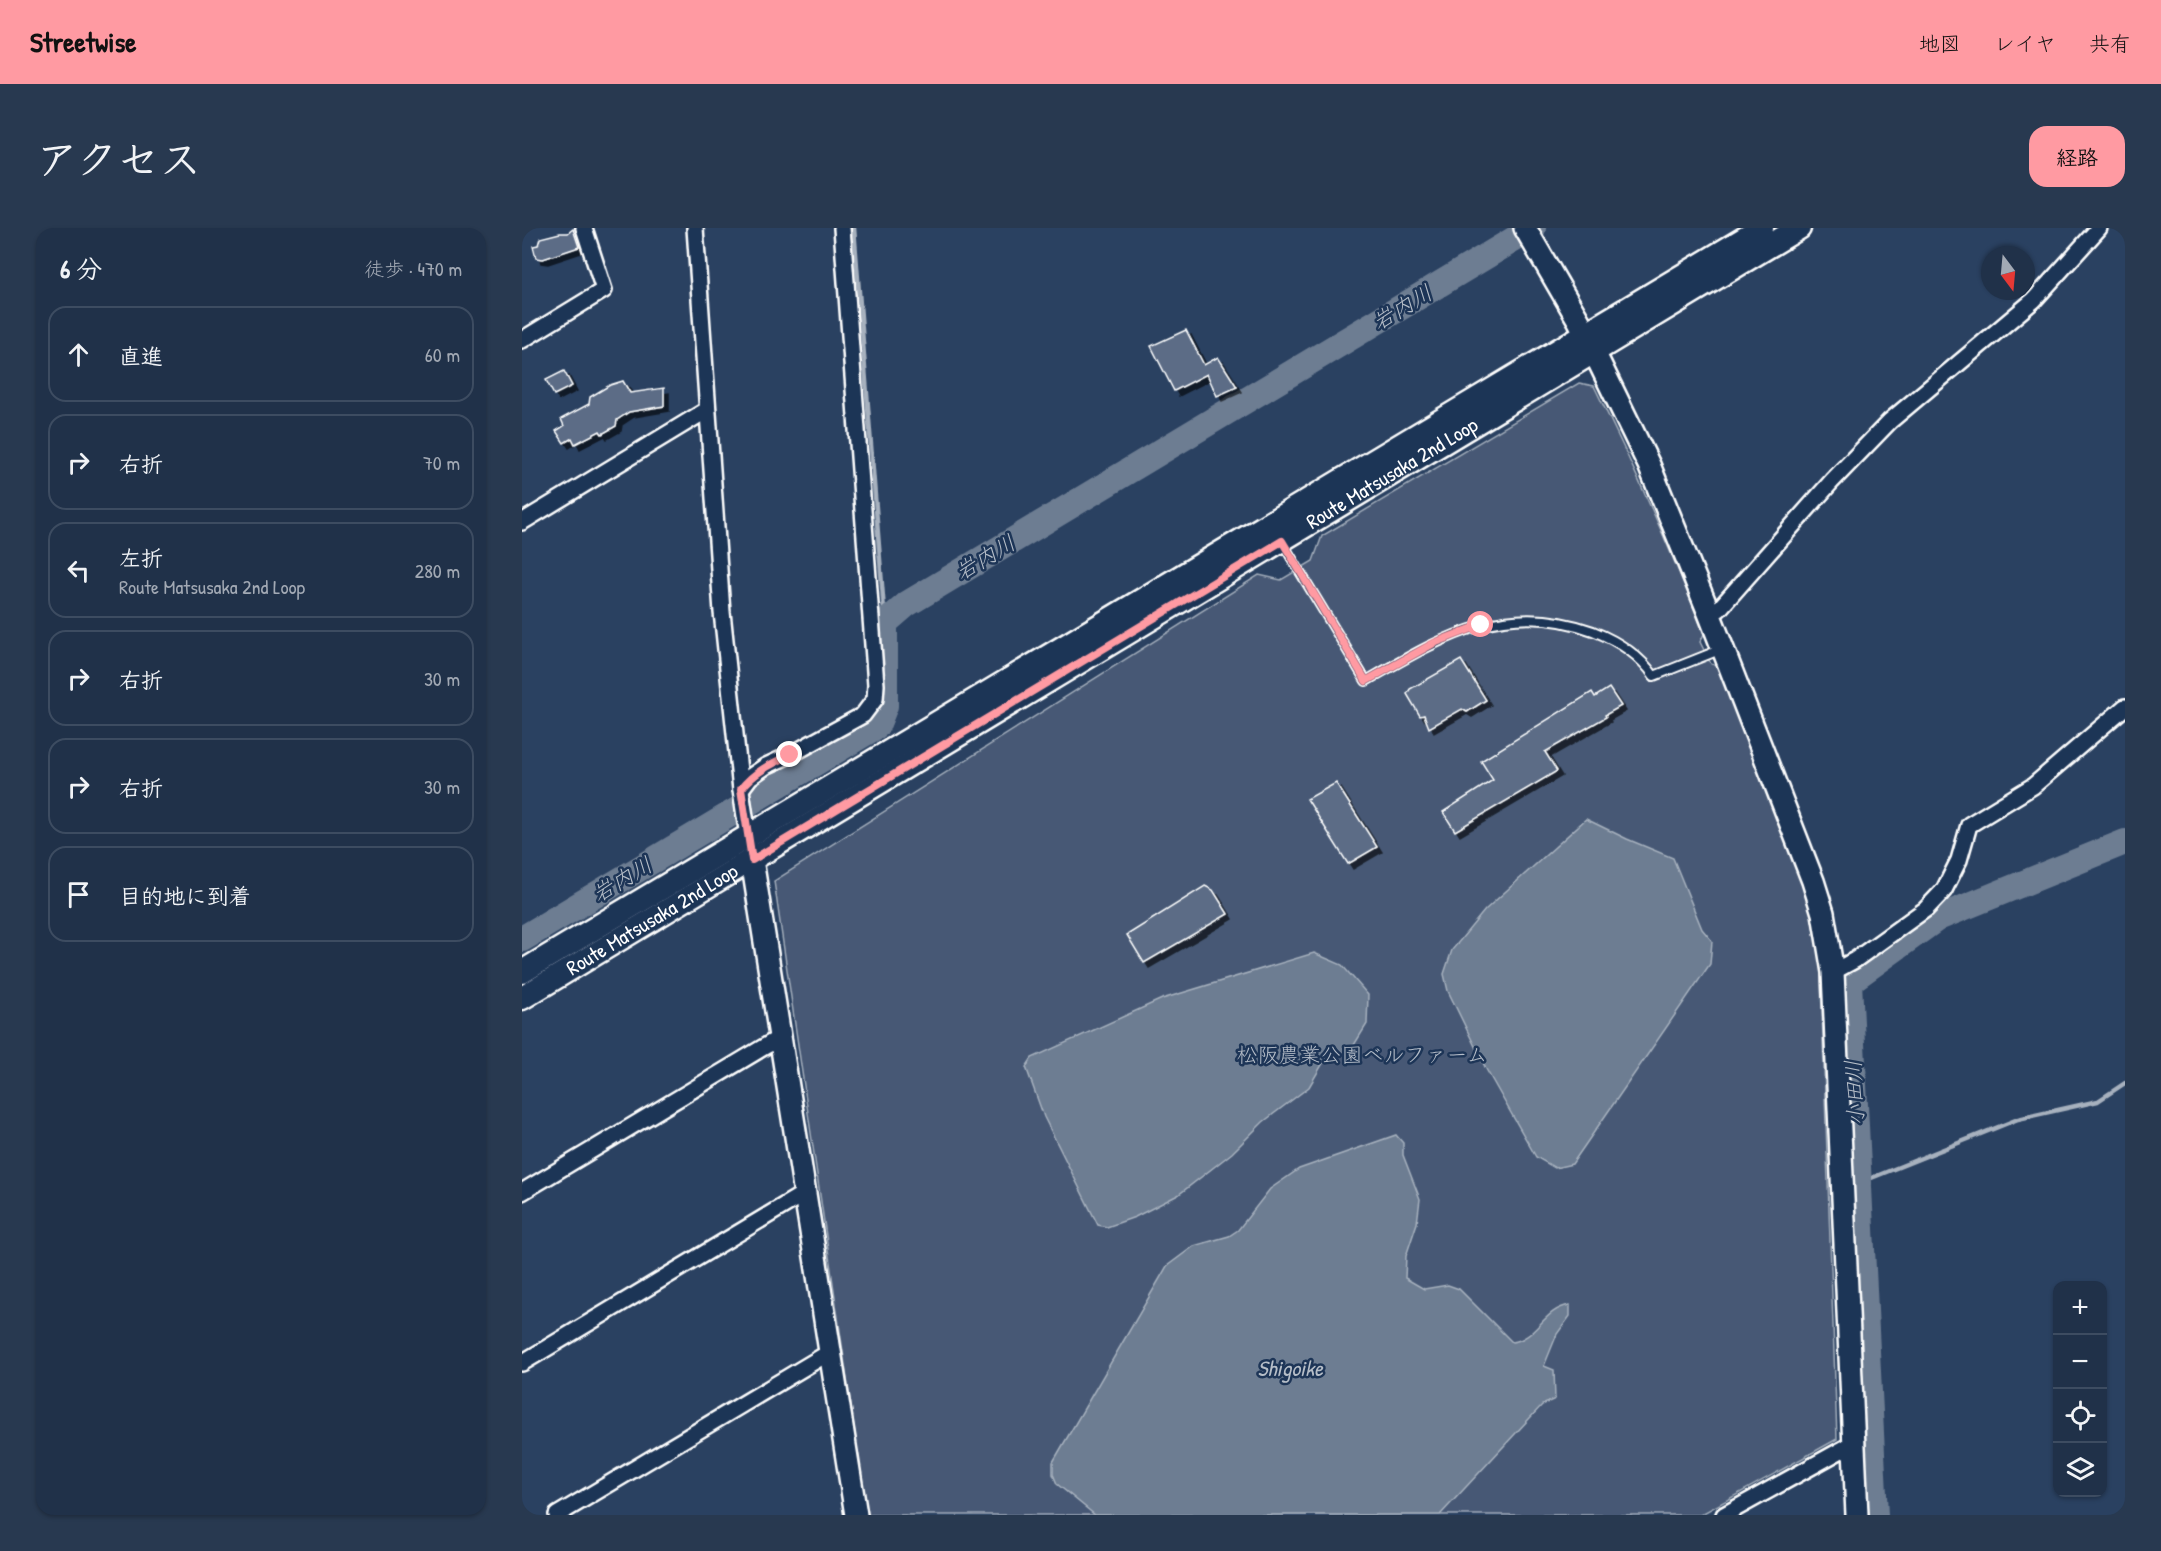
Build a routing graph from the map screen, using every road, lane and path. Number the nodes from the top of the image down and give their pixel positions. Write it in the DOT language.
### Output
graph roads {
  1 [pos="584,228"];
  2 [pos="695,228"];
  3 [pos="842,228"];
  4 [pos="1762,228"];
  5 [pos="1799,228"];
  6 [pos="2099,228"];
  7 [pos="1530,237"];
  8 [pos="522,340"];
  9 [pos="1590,343"];
  10 [pos="707,410"];
  11 [pos="522,522"];
  12 [pos="1282,541"];
  13 [pos="1709,613"];
  14 [pos="1723,648"];
  15 [pos="2125,706"];
  16 [pos="741,789"];
  17 [pos="747,827"];
  18 [pos="752,860"];
  19 [pos="522,972"];
  20 [pos="1833,972"];
  21 [pos="522,998"];
  22 [pos="779,1038"];
  23 [pos="522,1192"];
  24 [pos="805,1193"];
  25 [pos="830,1352"];
  26 [pos="522,1363"];
  27 [pos="1854,1443"];
  28 [pos="557,1515"];
  29 [pos="856,1515"];
  30 [pos="1724,1515"];
  31 [pos="1857,1515"];
  1 -- 8 [label="street"];
  2 -- 10 [label="street"];
  3 -- 16 [label="street"];
  4 -- 9 [label="main road, Route Matsusaka 2nd Loop"];
  5 -- 9 [label="main road, Route Matsusaka 2nd Loop"];
  6 -- 13 [label="street"];
  7 -- 9 [label="street"];
  9 -- 12 [label="main road, Route Matsusaka 2nd Loop"];
  9 -- 13 [label="street"];
  9 -- 17 [label="main road, Route Matsusaka 2nd Loop"];
  10 -- 11 [label="street"];
  10 -- 16 [label="street"];
  12 -- 14 [label="lane"];
  12 -- 18 [label="main road, Route Matsusaka 2nd Loop"];
  13 -- 14 [label="street"];
  14 -- 20 [label="street"];
  15 -- 20 [label="street"];
  16 -- 17 [label="street"];
  17 -- 18 [label="street"];
  17 -- 19 [label="main road, Route Matsusaka 2nd Loop"];
  18 -- 21 [label="main road, Route Matsusaka 2nd Loop"];
  18 -- 22 [label="street"];
  20 -- 27 [label="street"];
  22 -- 23 [label="street"];
  22 -- 24 [label="street"];
  24 -- 25 [label="street"];
  24 -- 26 [label="street"];
  25 -- 28 [label="street"];
  25 -- 29 [label="street"];
  27 -- 30 [label="street"];
  27 -- 31 [label="street"];
}
